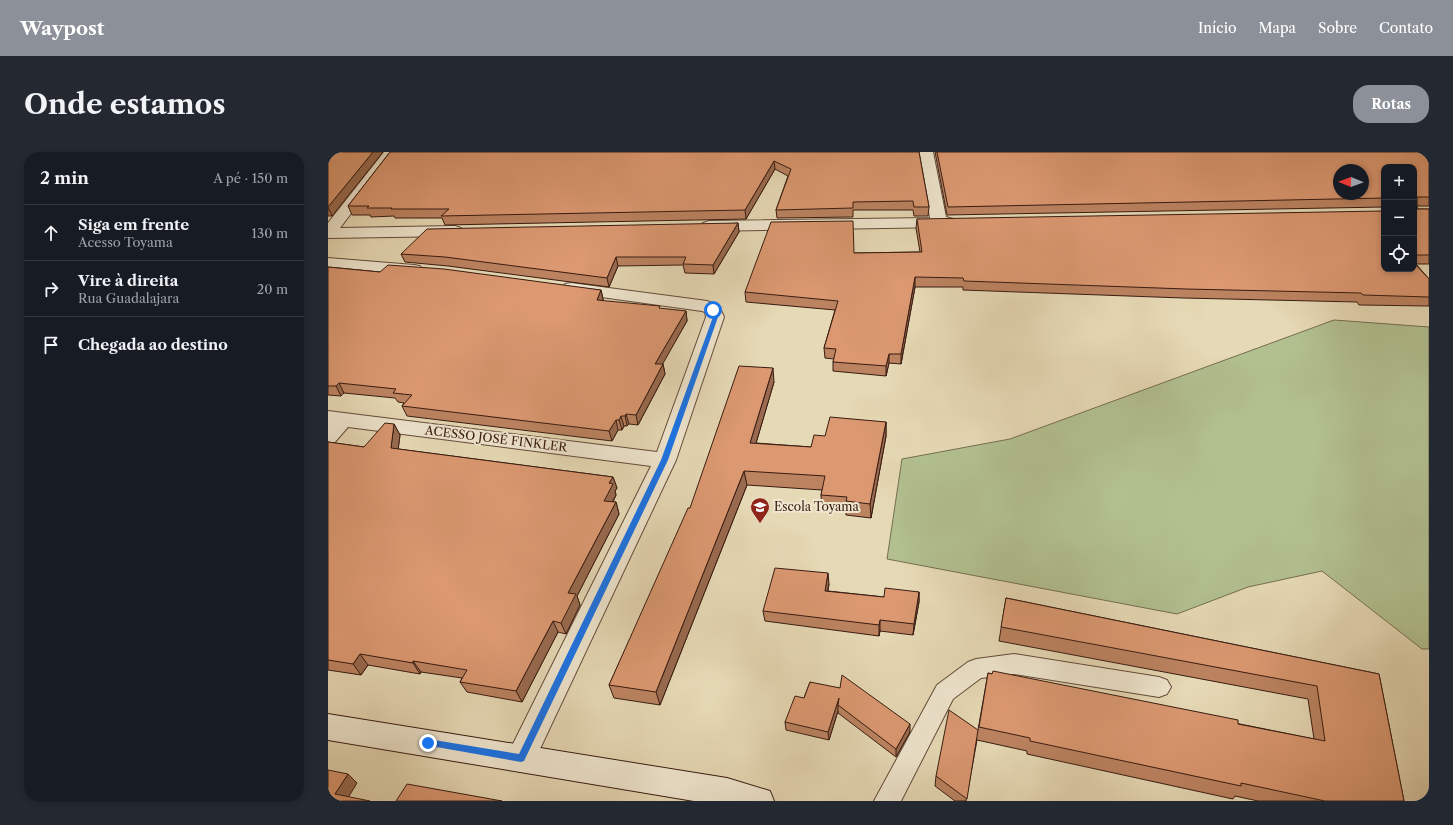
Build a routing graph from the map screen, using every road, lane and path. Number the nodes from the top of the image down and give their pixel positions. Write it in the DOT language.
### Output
graph roads {
  1 [pos="391,152"];
  2 [pos="926,152"];
  3 [pos="939,222"];
  4 [pos="963,222"];
  5 [pos="693,227"];
  6 [pos="471,230"];
  7 [pos="328,233"];
  8 [pos="328,263"];
  9 [pos="433,271"];
  10 [pos="558,286"];
  11 [pos="336,419"];
  12 [pos="328,437"];
  13 [pos="664,460"];
  14 [pos="1160,687"];
  15 [pos="328,726"];
  16 [pos="521,758"];
  17 [pos="728,792"];
  18 [pos="698,801"];
  19 [pos="759,801"];
  20 [pos="886,801"];
  1 -- 7 [label="street"];
  2 -- 3 [label="street"];
  3 -- 4 [label="street"];
  3 -- 5 [label="street"];
  6 -- 7 [label="street"];
  8 -- 9 [label="street"];
  10 -- 13 [label="street"];
  11 -- 12 [label="street"];
  11 -- 13 [label="street, ACESSO JOSÉ FINKLER"];
  13 -- 16 [label="street"];
  14 -- 20 [label="lane"];
  15 -- 16 [label="street"];
  16 -- 17 [label="street"];
  17 -- 18 [label="street"];
  17 -- 19 [label="street"];
}
